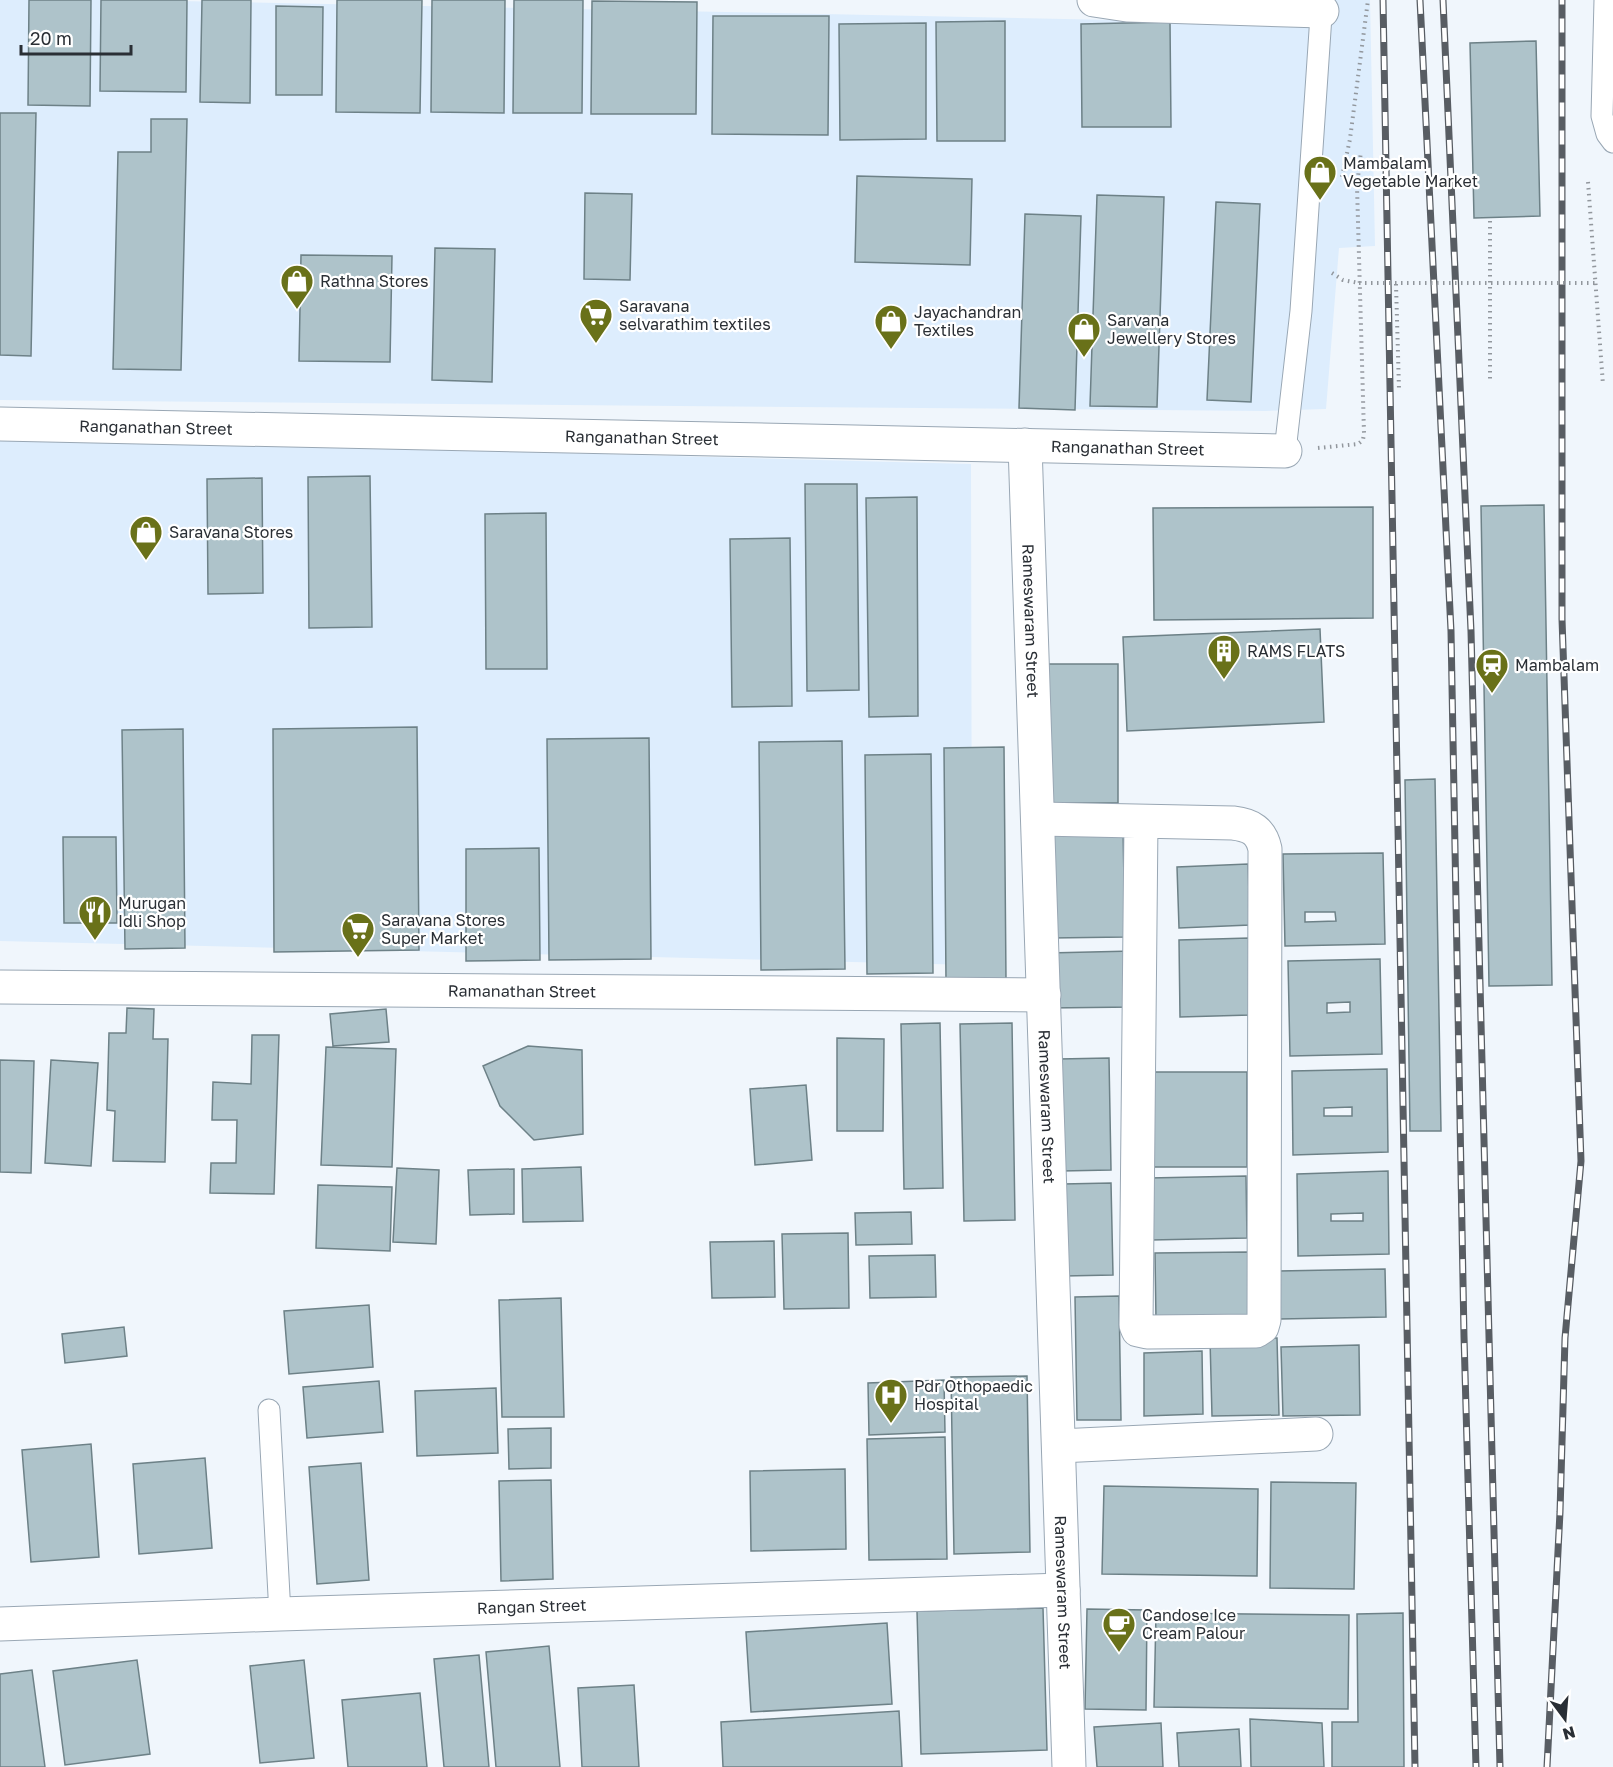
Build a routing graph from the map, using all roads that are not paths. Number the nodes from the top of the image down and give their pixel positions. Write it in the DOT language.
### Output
graph roads {
  1 [pos="1094,0"];
  2 [pos="1605,0"];
  3 [pos="1127,2"];
  4 [pos="1322,5"];
  5 [pos="1613,142"];
  6 [pos="0,424"];
  7 [pos="1025,445"];
  8 [pos="1284,451"];
  9 [pos="1039,819"];
  10 [pos="1141,822"];
  11 [pos="0,987"];
  12 [pos="1044,995"];
  13 [pos="269,1410"];
  14 [pos="1316,1434"];
  15 [pos="1059,1446"];
  16 [pos="1064,1590"];
  17 [pos="280,1614"];
  18 [pos="0,1624"];
  19 [pos="1070,1767"];
  1 -- 3 [label="street"];
  2 -- 5 [label="lane"];
  3 -- 4 [label="street"];
  4 -- 8 [label="lane"];
  6 -- 7 [label="street, Ranganathan Street"];
  7 -- 8 [label="street, Ranganathan Street"];
  7 -- 9 [label="street, Rameswaram Street"];
  9 -- 10 [label="street"];
  9 -- 12 [label="street, Rameswaram Street"];
  10 -- 10 [label="street"];
  11 -- 12 [label="street, Ramanathan Street"];
  12 -- 15 [label="street, Rameswaram Street"];
  13 -- 17 [label="lane"];
  14 -- 15 [label="street"];
  15 -- 16 [label="street, Rameswaram Street"];
  16 -- 17 [label="street, Rangan Street"];
  16 -- 19 [label="street, Rameswaram Street"];
  17 -- 18 [label="street, Rangan Street"];
}
